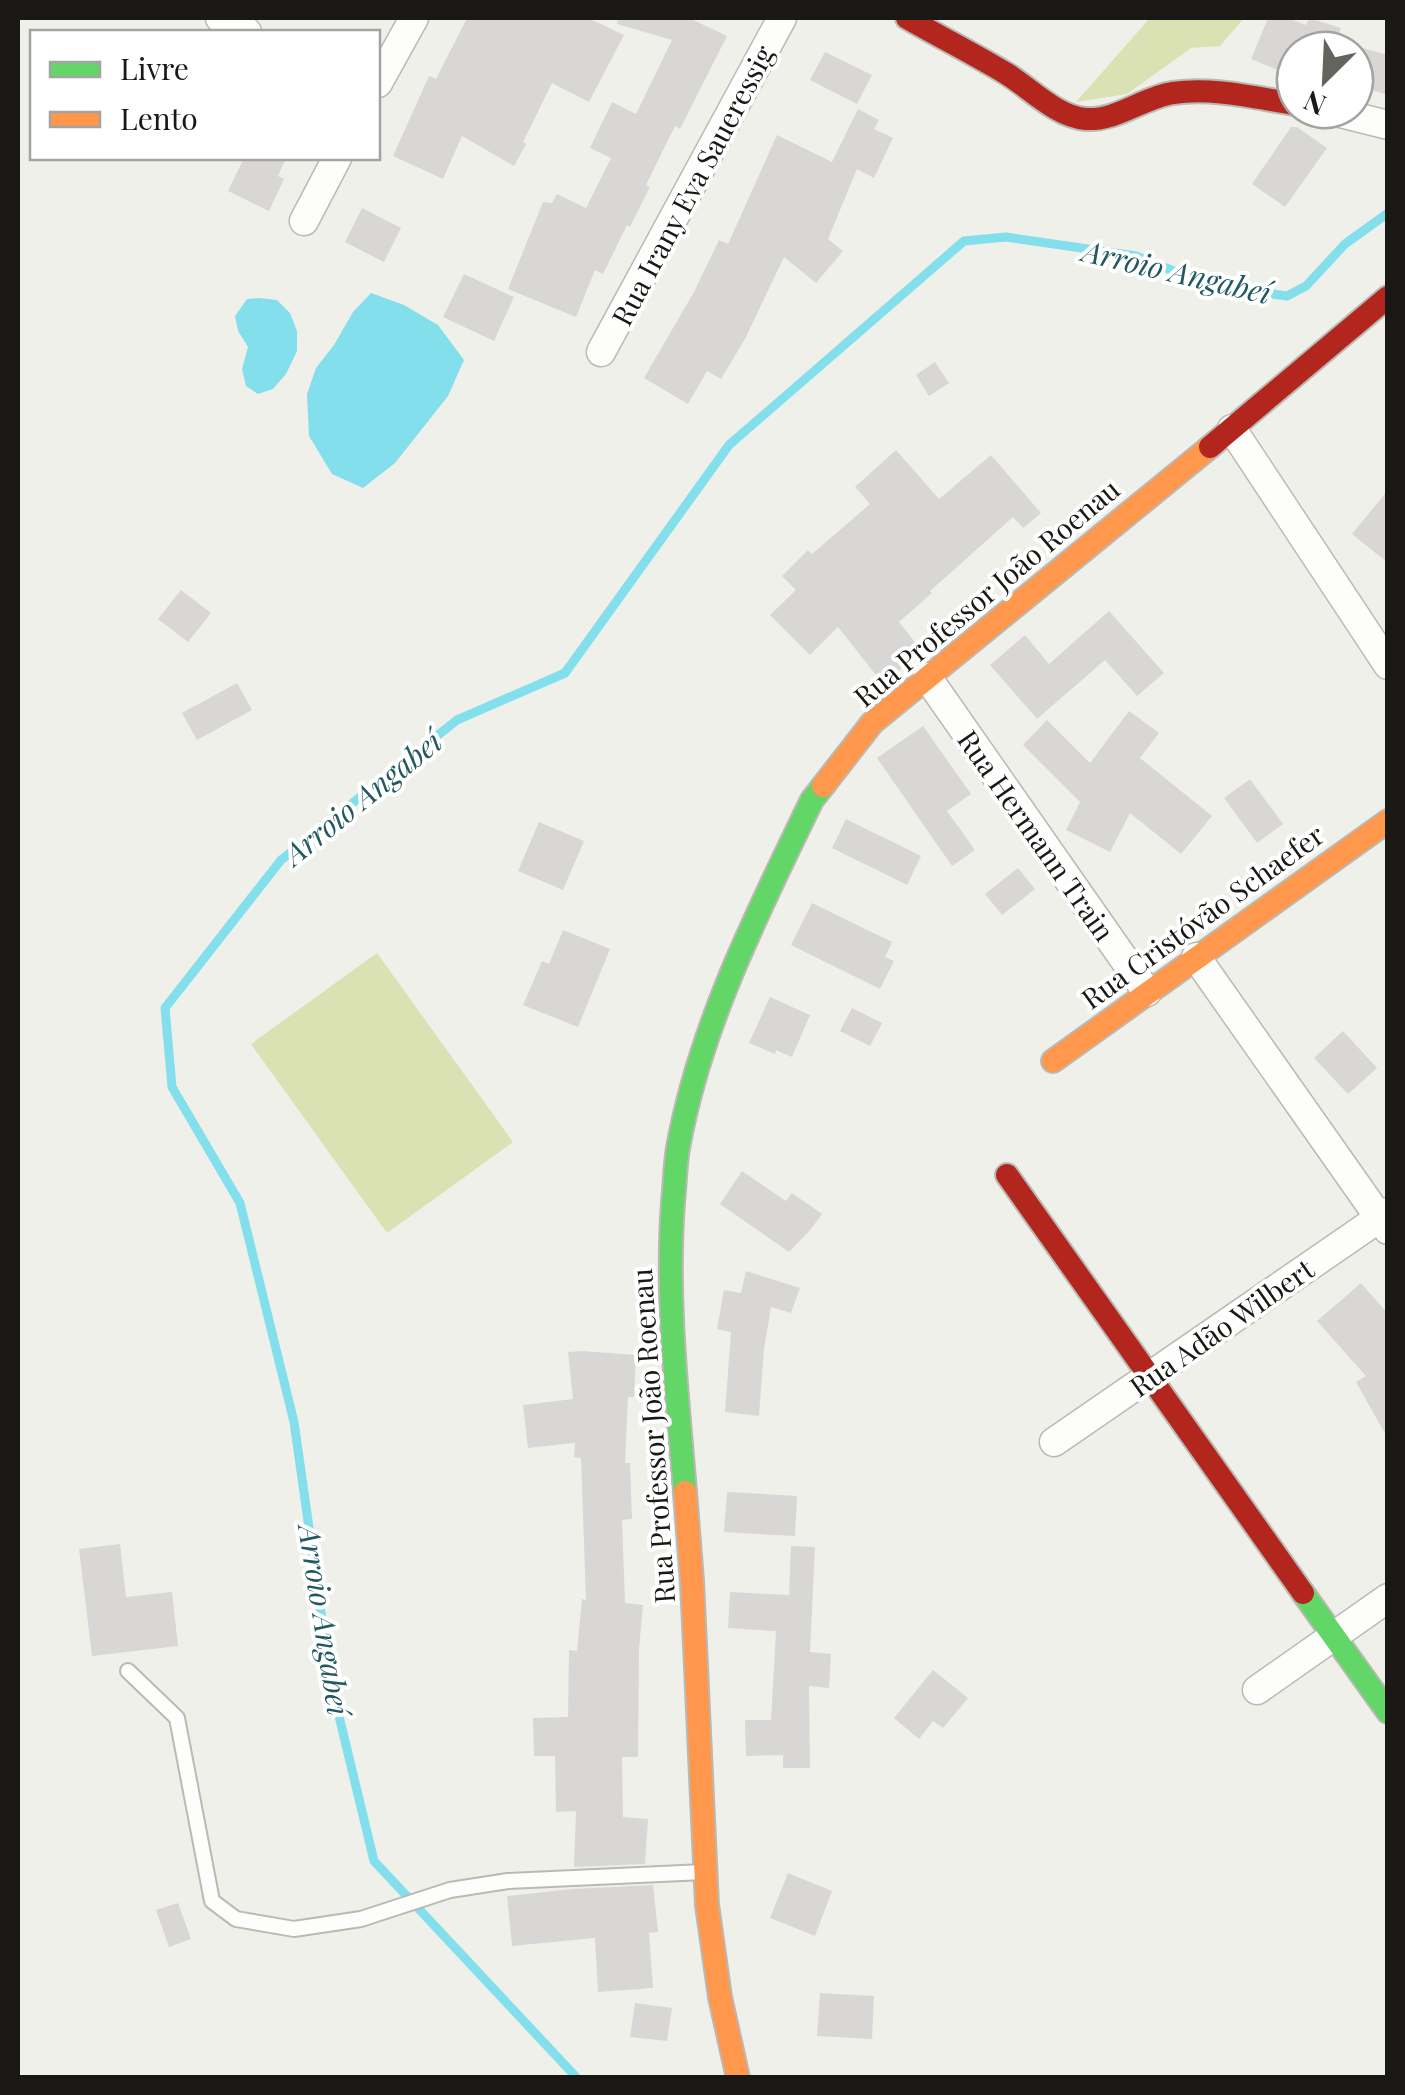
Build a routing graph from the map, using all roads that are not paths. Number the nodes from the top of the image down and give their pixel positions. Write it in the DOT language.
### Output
graph roads {
  1 [pos="220,18"];
  2 [pos="414,18"];
  3 [pos="782,18"];
  4 [pos="906,18"];
  5 [pos="243,30"];
  6 [pos="380,79"];
  7 [pos="1275,101"];
  8 [pos="337,160"];
  9 [pos="304,221"];
  10 [pos="1388,297"];
  11 [pos="601,352"];
  12 [pos="1232,429"];
  13 [pos="1388,665"];
  14 [pos="927,677"];
  15 [pos="1388,821"];
  16 [pos="1196,957"];
  17 [pos="1146,992"];
  18 [pos="1053,1061"];
  19 [pos="1007,1176"];
  20 [pos="1385,1220"];
  21 [pos="1150,1376"];
  22 [pos="1054,1442"];
  23 [pos="1388,1598"];
  24 [pos="1334,1636"];
  25 [pos="128,1671"];
  26 [pos="1257,1690"];
  27 [pos="1388,1712"];
  28 [pos="705,1872"];
  29 [pos="738,2078"];
  1 -- 5 [label="street"];
  2 -- 6 [label="street"];
  3 -- 11 [label="street, Rua Irany Eva Saueressig"];
  4 -- 7 [label="street"];
  8 -- 9 [label="street"];
  10 -- 12 [label="street, Rua Professor João Roenau"];
  12 -- 13 [label="street"];
  12 -- 14 [label="street, Rua Professor João Roenau"];
  14 -- 17 [label="street, Rua Hermann Train"];
  14 -- 28 [label="street, Rua Professor João Roenau"];
  15 -- 16 [label="street, Rua Cristóvão Schaefer"];
  16 -- 17 [label="street, Rua Cristóvão Schaefer"];
  16 -- 20 [label="street"];
  17 -- 18 [label="street, Rua Cristóvão Schaefer"];
  19 -- 21 [label="street"];
  20 -- 21 [label="street, Rua Adão Wilbert"];
  21 -- 22 [label="street, Rua Adão Wilbert"];
  21 -- 24 [label="street"];
  23 -- 24 [label="street"];
  24 -- 26 [label="street"];
  24 -- 27 [label="street"];
  25 -- 28 [label="lane"];
  28 -- 29 [label="street, Rua Professor João Roenau"];
}
